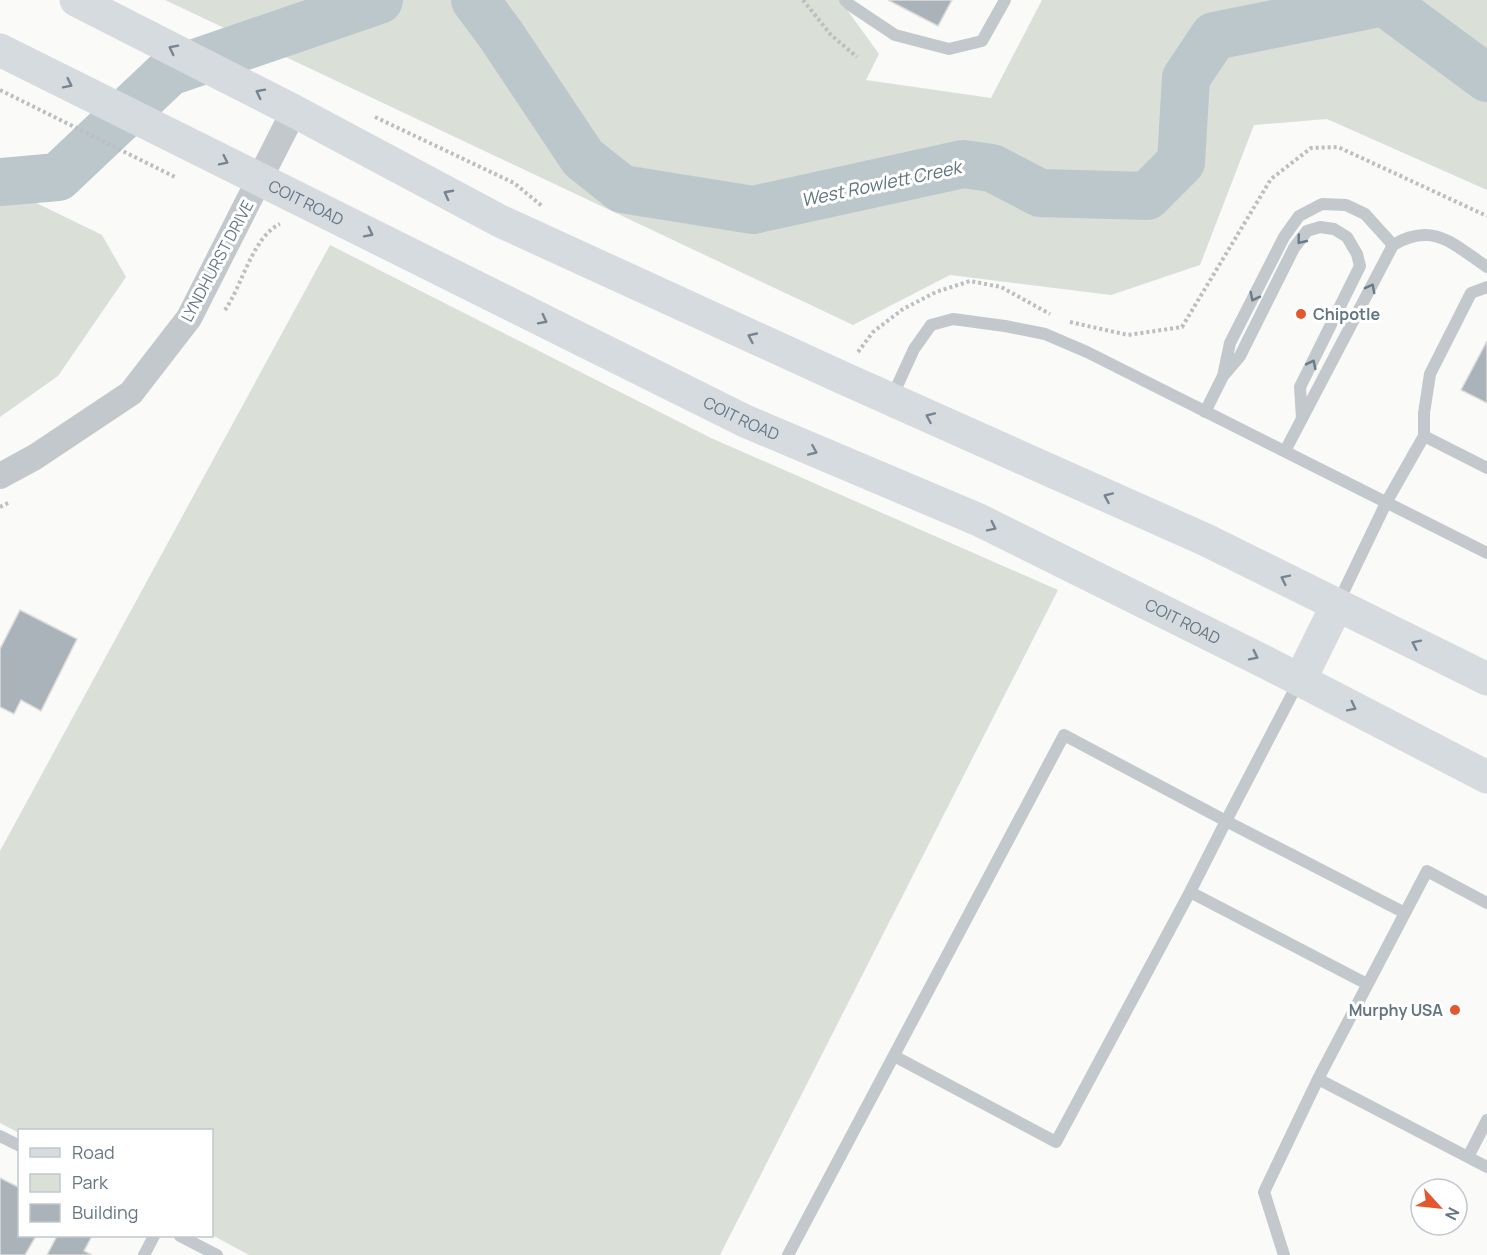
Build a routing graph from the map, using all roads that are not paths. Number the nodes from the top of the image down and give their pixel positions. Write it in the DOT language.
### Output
graph roads {
  1 [pos="76,0"];
  2 [pos="845,0"];
  3 [pos="1005,0"];
  4 [pos="8,54"];
  5 [pos="294,111"];
  6 [pos="260,179"];
  7 [pos="1394,245"];
  8 [pos="1487,267"];
  9 [pos="1487,287"];
  10 [pos="1223,375"];
  11 [pos="891,400"];
  12 [pos="1205,412"];
  13 [pos="1302,419"];
  14 [pos="1424,436"];
  15 [pos="1286,451"];
  16 [pos="1487,468"];
  17 [pos="0,476"];
  18 [pos="1387,501"];
  19 [pos="1487,553"];
  20 [pos="1337,605"];
  21 [pos="1487,679"];
  22 [pos="1300,680"];
  23 [pos="1487,777"];
  24 [pos="1226,821"];
  25 [pos="1190,892"];
  26 [pos="1487,903"];
  27 [pos="1405,913"];
  28 [pos="1368,984"];
  29 [pos="894,1056"];
  30 [pos="1318,1079"];
  31 [pos="1487,1120"];
  32 [pos="0,1136"];
  33 [pos="18,1145"];
  34 [pos="1468,1157"];
  35 [pos="1487,1167"];
  36 [pos="153,1237"];
  37 [pos="182,1237"];
  38 [pos="144,1255"];
  39 [pos="217,1255"];
  40 [pos="788,1255"];
  41 [pos="1284,1255"];
  5 -- 1 [label="main road, one-way"];
  2 -- 3 [label="lane"];
  4 -- 6 [label="main road, COIT ROAD, one-way"];
  5 -- 6 [label="street, LYNDHURST DRIVE"];
  11 -- 5 [label="main road, one-way"];
  6 -- 17 [label="street, LYNDHURST DRIVE"];
  6 -- 22 [label="main road, COIT ROAD, one-way"];
  7 -- 8 [label="lane"];
  7 -- 10 [label="lane, one-way"];
  13 -- 7 [label="lane, one-way"];
  9 -- 14 [label="lane"];
  10 -- 12 [label="lane"];
  13 -- 10 [label="lane, one-way"];
  11 -- 12 [label="lane"];
  20 -- 11 [label="main road, one-way"];
  12 -- 15 [label="lane"];
  13 -- 15 [label="lane"];
  14 -- 16 [label="lane"];
  14 -- 18 [label="lane"];
  15 -- 18 [label="lane"];
  18 -- 19 [label="lane"];
  18 -- 20 [label="lane"];
  21 -- 20 [label="main road, one-way"];
  20 -- 22 [label="main road"];
  22 -- 23 [label="main road, COIT ROAD, one-way"];
  22 -- 24 [label="lane"];
  24 -- 25 [label="lane"];
  24 -- 27 [label="lane"];
  24 -- 29 [label="lane"];
  25 -- 28 [label="lane"];
  25 -- 29 [label="lane"];
  26 -- 27 [label="lane"];
  27 -- 28 [label="lane"];
  28 -- 30 [label="lane"];
  29 -- 40 [label="lane"];
  30 -- 34 [label="lane"];
  30 -- 41 [label="lane"];
  31 -- 34 [label="lane"];
  32 -- 33 [label="lane"];
  34 -- 35 [label="lane"];
  36 -- 38 [label="lane"];
  37 -- 39 [label="lane"];
}
